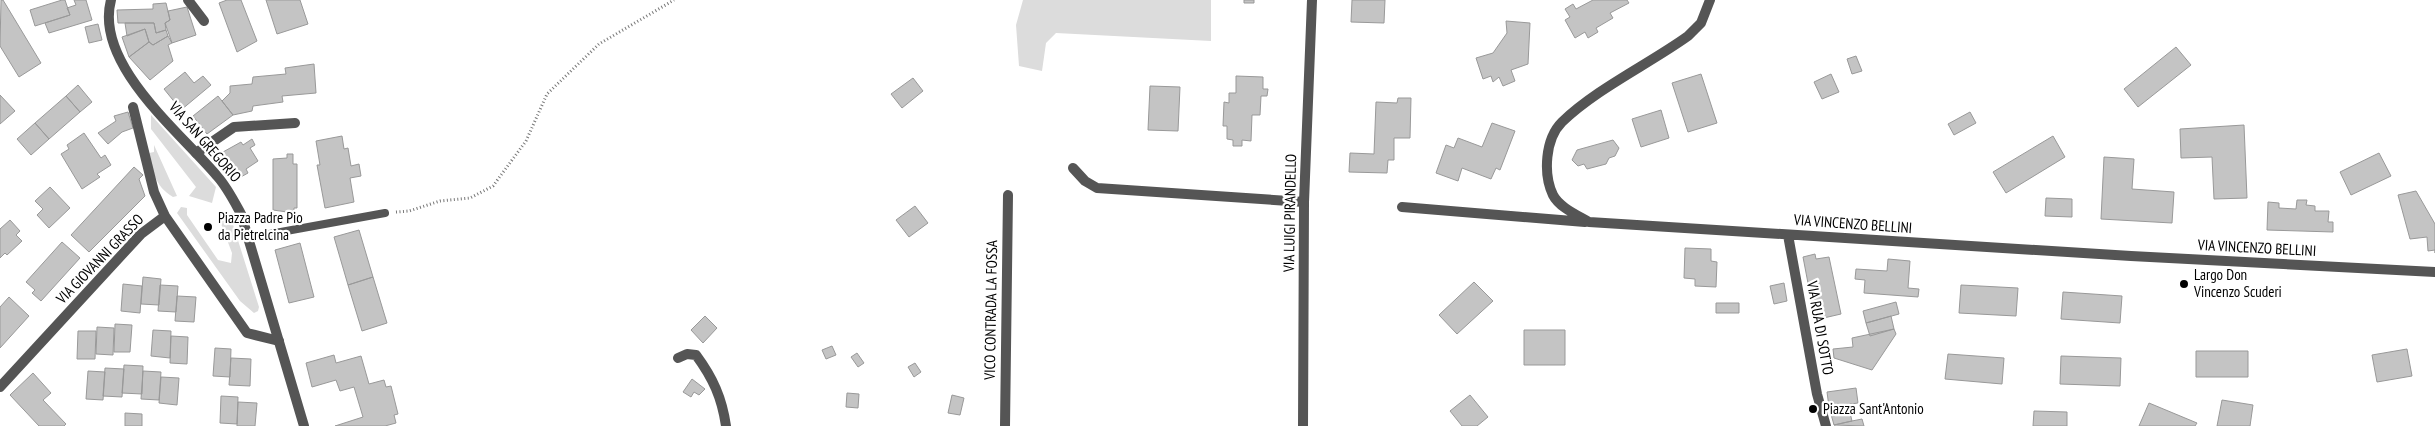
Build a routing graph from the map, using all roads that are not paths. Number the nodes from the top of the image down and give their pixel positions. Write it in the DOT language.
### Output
graph roads {
  1 [pos="111,0"];
  2 [pos="188,0"];
  3 [pos="1312,0"];
  4 [pos="1710,0"];
  5 [pos="204,21"];
  6 [pos="133,107"];
  7 [pos="295,123"];
  8 [pos="196,152"];
  9 [pos="1073,168"];
  10 [pos="1008,195"];
  11 [pos="1304,202"];
  12 [pos="1402,207"];
  13 [pos="385,213"];
  14 [pos="164,216"];
  15 [pos="1589,222"];
  16 [pos="1788,235"];
  17 [pos="248,238"];
  18 [pos="2435,272"];
  19 [pos="279,341"];
  20 [pos="678,358"];
  21 [pos="0,387"];
  22 [pos="304,426"];
  23 [pos="726,426"];
  24 [pos="1005,426"];
  25 [pos="1303,426"];
  26 [pos="1826,426"];
  1 -- 8 [label="street, VIA SAN GREGORIO"];
  2 -- 5 [label="street"];
  3 -- 11 [label="street, VIA LUIGI PIRANDELLO"];
  4 -- 15 [label="street, VIA VINCENZO BELLINI"];
  6 -- 14 [label="street"];
  7 -- 8 [label="street"];
  8 -- 17 [label="street, VIA SAN GREGORIO"];
  9 -- 11 [label="street"];
  10 -- 24 [label="street, VICO CONTRADA LA FOSSA"];
  11 -- 25 [label="street, VIA LUIGI PIRANDELLO"];
  12 -- 15 [label="street"];
  13 -- 17 [label="lane"];
  14 -- 19 [label="street, VIA GIOVANNI GRASSO"];
  14 -- 21 [label="street, VIA GIOVANNI GRASSO"];
  15 -- 16 [label="street, VIA VINCENZO BELLINI"];
  16 -- 18 [label="street, VIA VINCENZO BELLINI"];
  16 -- 26 [label="street, VIA RUA DI SOTTO"];
  17 -- 19 [label="street, VIA SAN GREGORIO"];
  19 -- 22 [label="street, VIA SAN GREGORIO"];
  20 -- 23 [label="street"];
}
